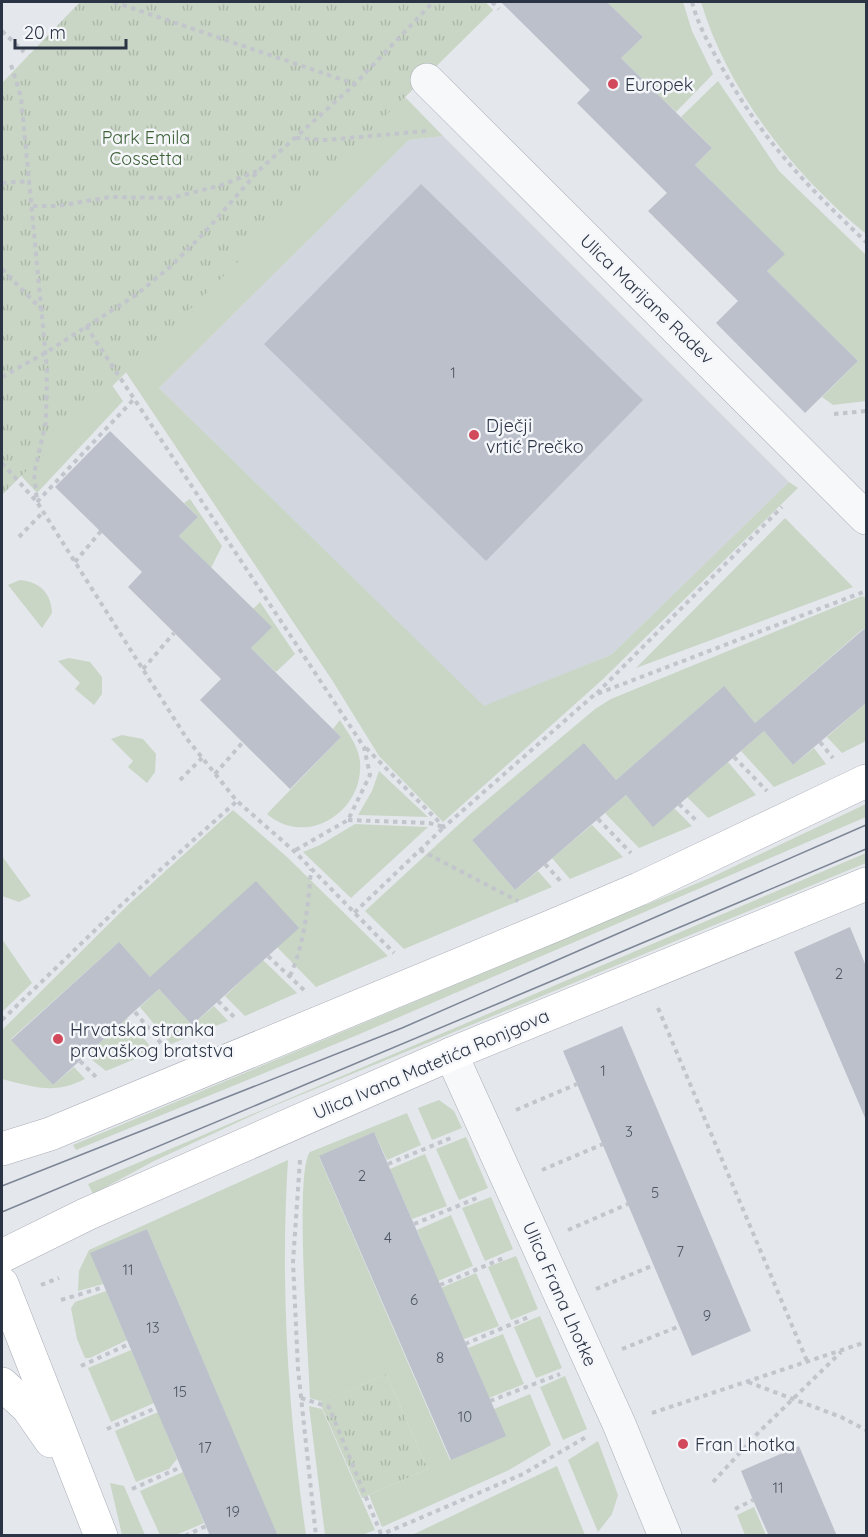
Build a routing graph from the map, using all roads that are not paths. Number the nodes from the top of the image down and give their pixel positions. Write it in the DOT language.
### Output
graph roads {
  1 [pos="427,80"];
  2 [pos="867,518"];
  3 [pos="867,781"];
  4 [pos="867,884"];
  5 [pos="451,1054"];
  6 [pos="2,1149"];
  7 [pos="2,1256"];
  8 [pos="2,1284"];
  9 [pos="2,1384"];
  10 [pos="81,1483"];
  11 [pos="101,1536"];
  12 [pos="665,1536"];
  1 -- 2 [label="street, Ulica Marijane Radev"];
  3 -- 6 [label="street"];
  4 -- 5 [label="street, Ulica Ivana Matetića Ronjgova"];
  5 -- 7 [label="street, Ulica Ivana Matetića Ronjgova"];
  5 -- 12 [label="street, Ulica Frana Lhotke"];
  8 -- 10 [label="street"];
  9 -- 10 [label="street"];
  10 -- 11 [label="street"];
}
